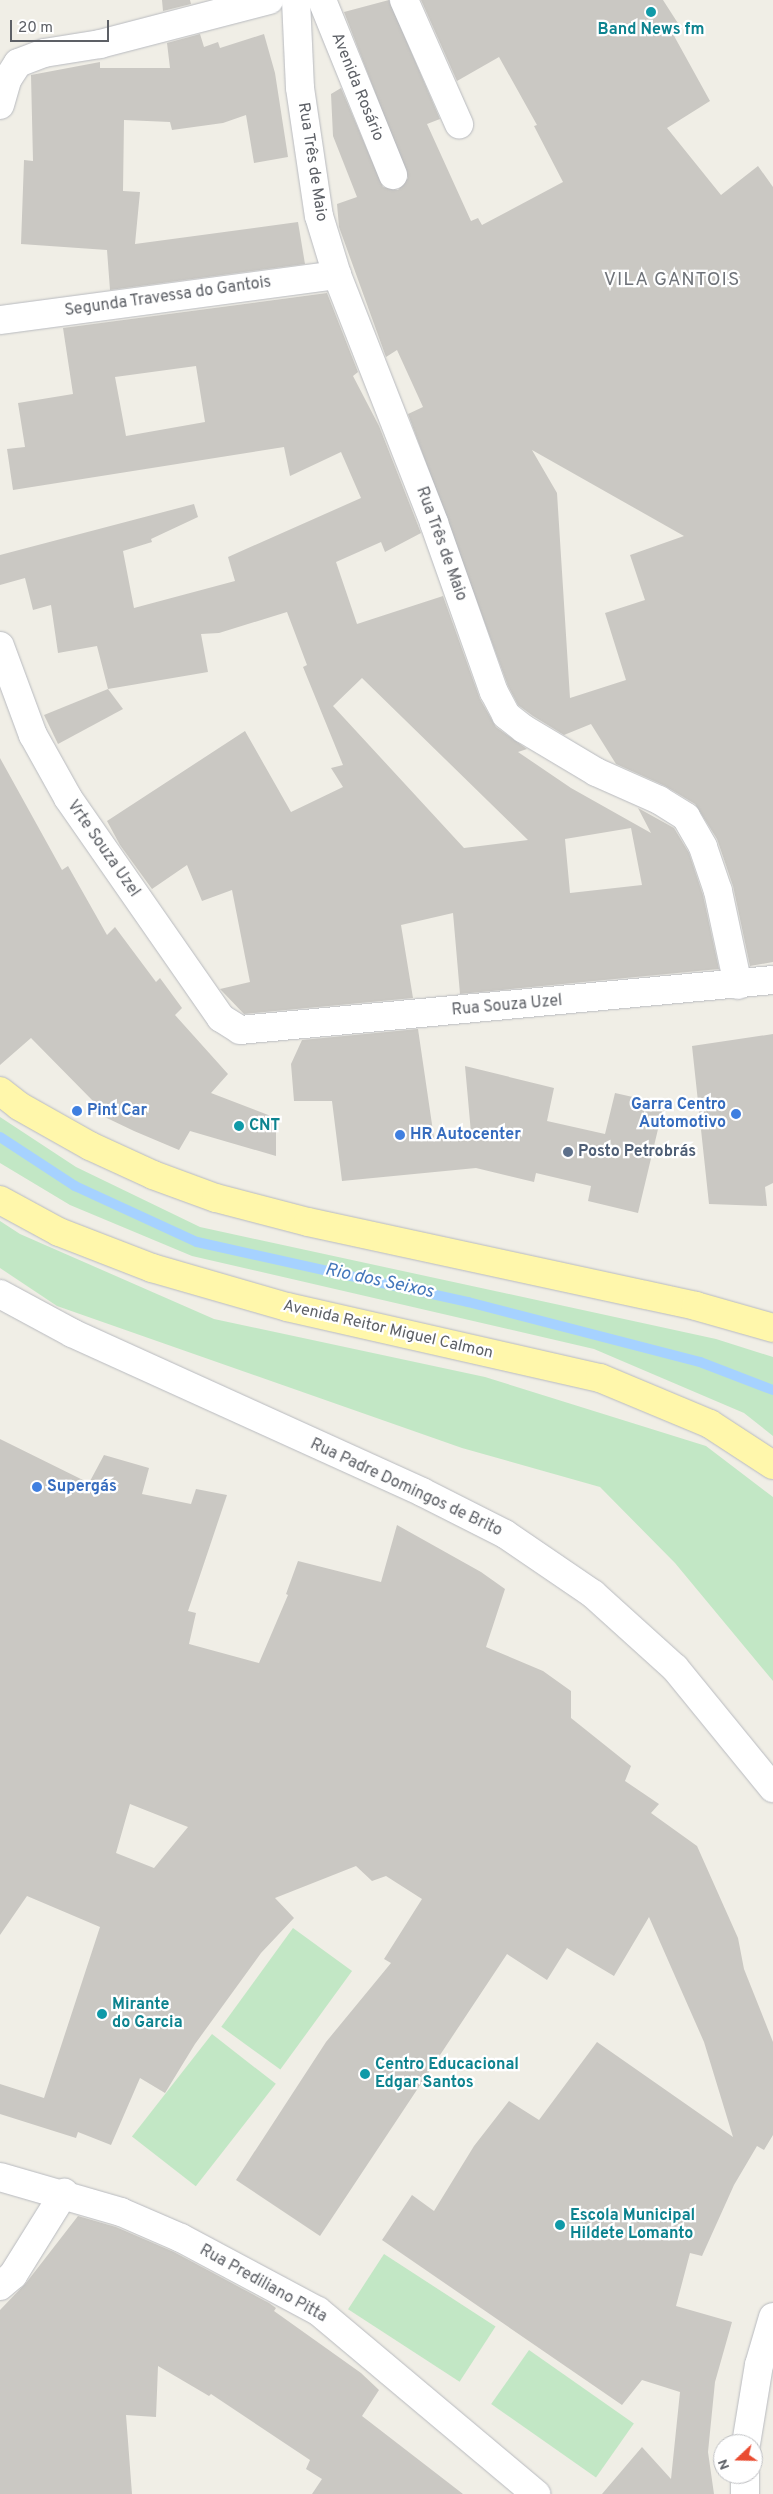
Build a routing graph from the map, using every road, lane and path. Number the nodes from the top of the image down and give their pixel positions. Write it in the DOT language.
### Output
graph roads {
  1 [pos="269,0"];
  2 [pos="296,0"];
  3 [pos="322,0"];
  4 [pos="404,0"];
  5 [pos="0,105"];
  6 [pos="459,124"];
  7 [pos="393,175"];
  8 [pos="337,275"];
  9 [pos="0,320"];
  10 [pos="0,646"];
  11 [pos="773,980"];
  12 [pos="738,985"];
  13 [pos="240,1030"];
  14 [pos="0,1091"];
  15 [pos="0,1200"];
  16 [pos="0,1294"];
  17 [pos="773,1328"];
  18 [pos="773,1465"];
  19 [pos="773,1788"];
  20 [pos="0,2177"];
  21 [pos="64,2193"];
  22 [pos="0,2286"];
  23 [pos="773,2317"];
  24 [pos="748,2434"];
  25 [pos="536,2494"];
  1 -- 5 [label="street"];
  2 -- 8 [label="street, Rua Três de Maio"];
  3 -- 7 [label="street, Avenida Rosário"];
  4 -- 6 [label="street"];
  8 -- 9 [label="street, Segunda Travessa do Gantois"];
  8 -- 12 [label="street, Rua Três de Maio"];
  10 -- 13 [label="street, Vrte Souza Uzel"];
  11 -- 12 [label="street, Rua Souza Uzel"];
  12 -- 13 [label="street, Rua Souza Uzel"];
  14 -- 17 [label="main road"];
  15 -- 18 [label="main road, Avenida Reitor Miguel Calmon"];
  16 -- 19 [label="street, Rua Padre Domingos de Brito"];
  20 -- 21 [label="street, Rua Prediliano Pitta"];
  21 -- 22 [label="street"];
  21 -- 25 [label="street, Rua Prediliano Pitta"];
  23 -- 24 [label="street"];
}
